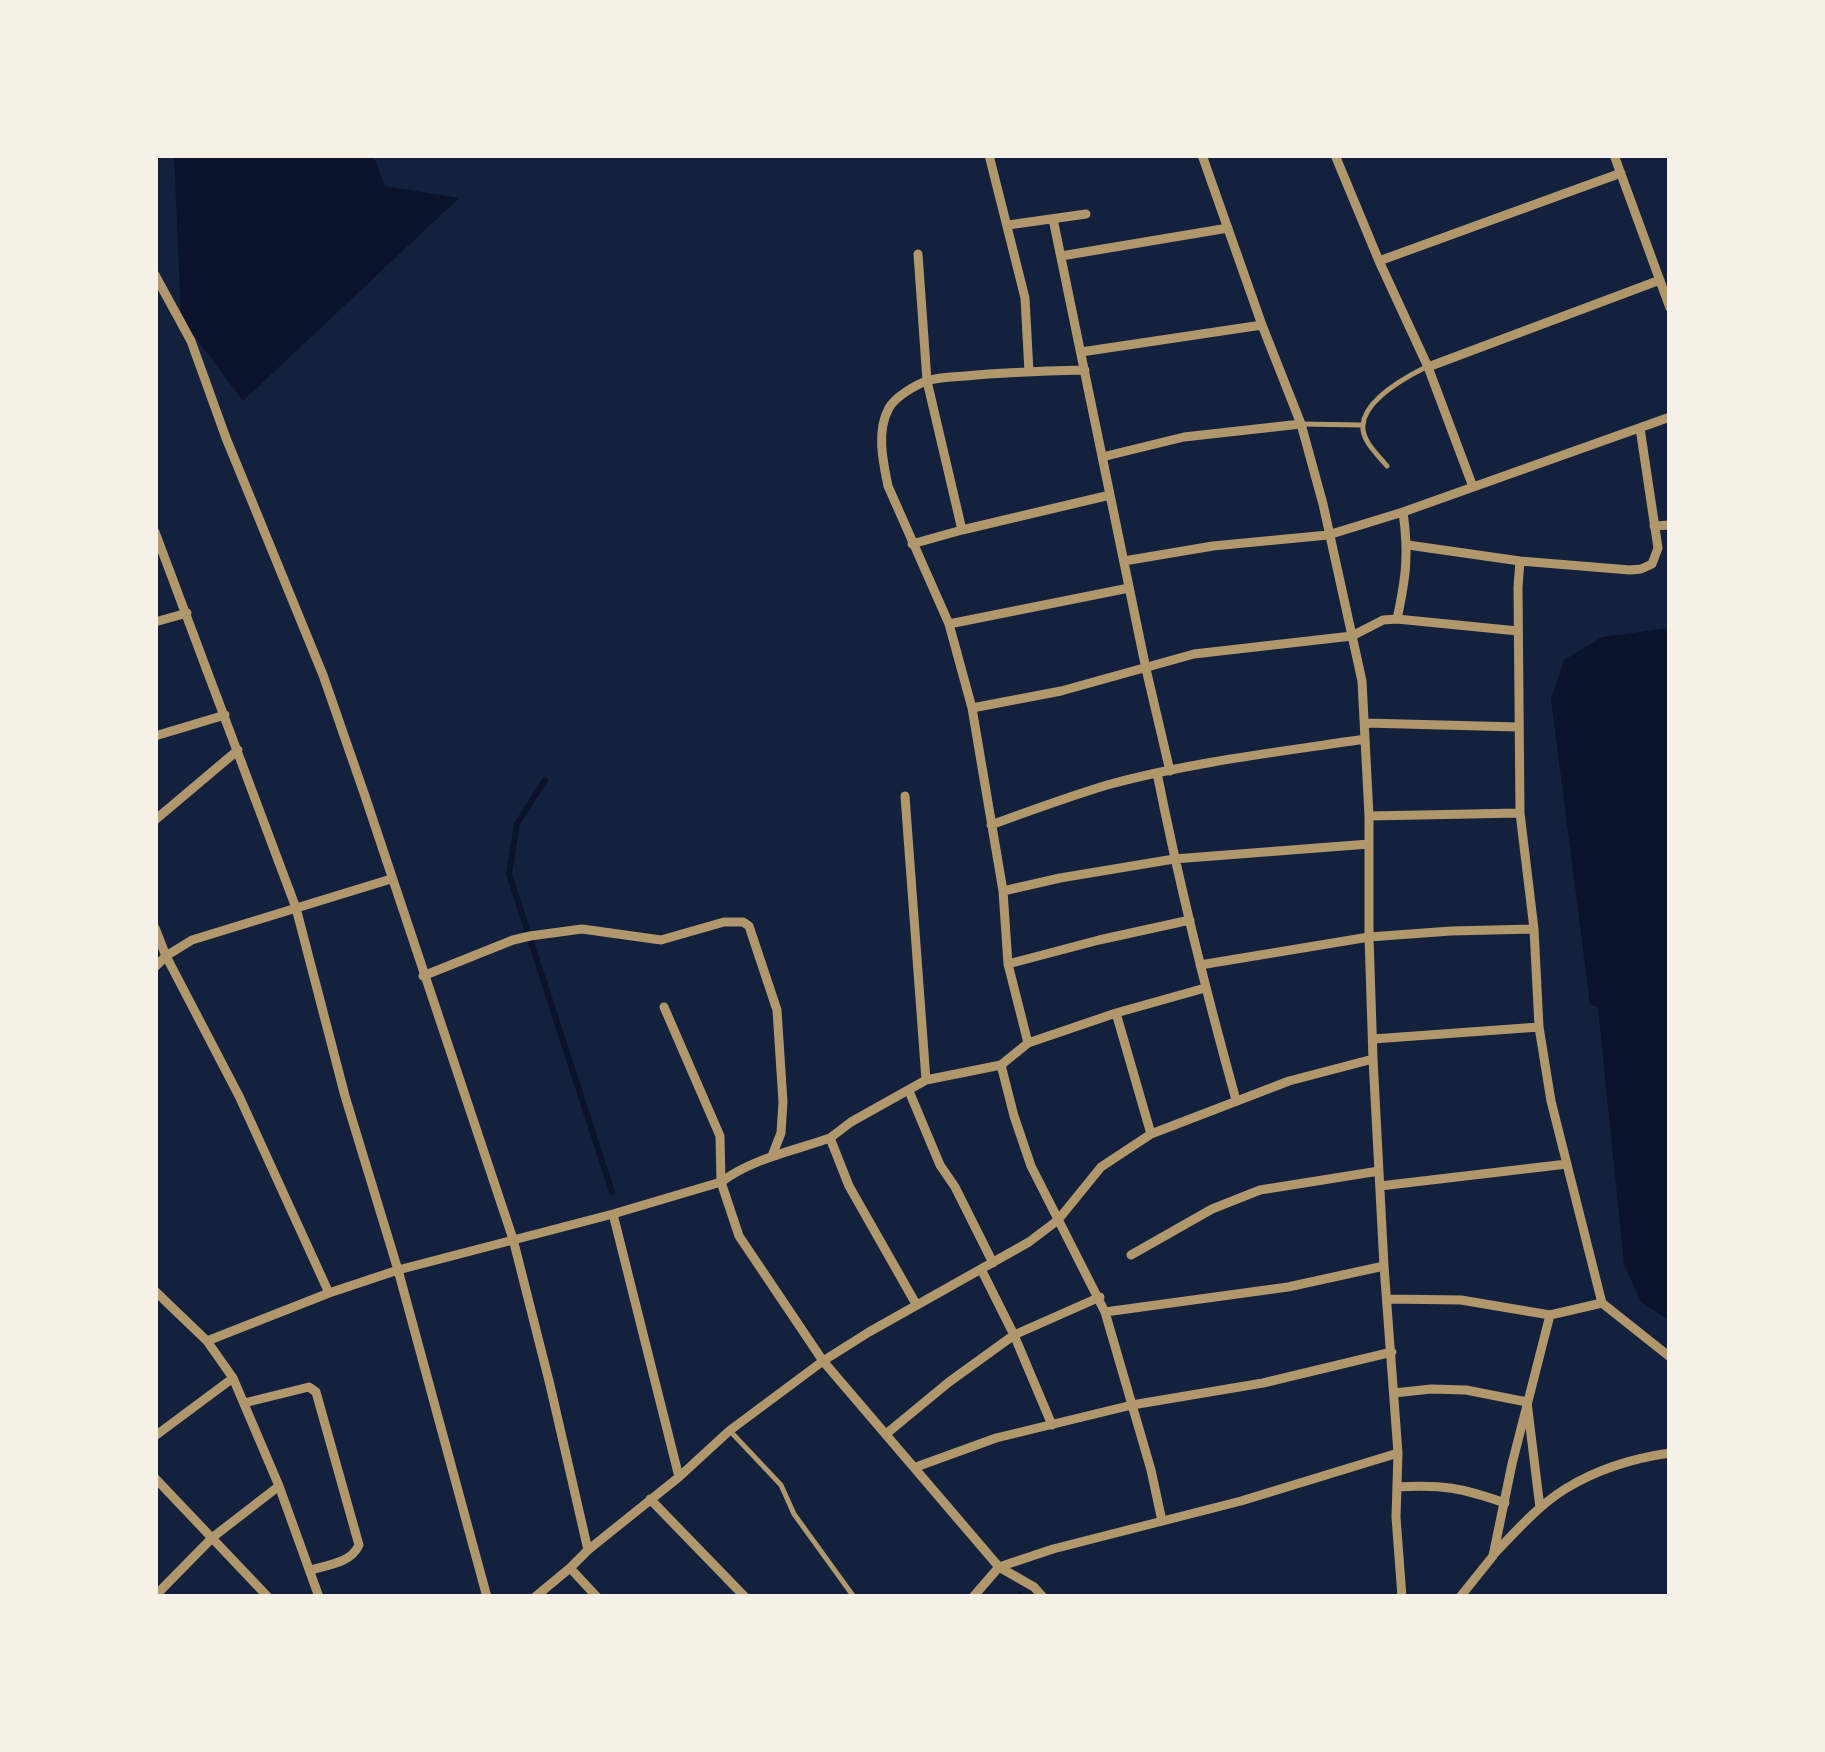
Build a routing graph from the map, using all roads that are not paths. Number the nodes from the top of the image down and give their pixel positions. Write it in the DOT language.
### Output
graph roads {
  1 [pos="989,155"];
  2 [pos="1202,155"];
  3 [pos="1335,155"];
  4 [pos="1614,155"];
  5 [pos="1621,172"];
  6 [pos="1086,214"];
  7 [pos="1053,219"];
  8 [pos="1008,225"];
  9 [pos="1228,228"];
  10 [pos="918,254"];
  11 [pos="1061,256"];
  12 [pos="1379,260"];
  13 [pos="155,275"];
  14 [pos="1660,280"];
  15 [pos="1670,308"];
  16 [pos="1262,325"];
  17 [pos="1082,352"];
  18 [pos="1428,366"];
  19 [pos="1084,370"];
  20 [pos="1029,372"];
  21 [pos="927,381"];
  22 [pos="1670,418"];
  23 [pos="1301,424"];
  24 [pos="1362,426"];
  25 [pos="1640,428"];
  26 [pos="1102,457"];
  27 [pos="1387,466"];
  28 [pos="1473,487"];
  29 [pos="1110,495"];
  30 [pos="1403,512"];
  31 [pos="1654,526"];
  32 [pos="1670,526"];
  33 [pos="962,530"];
  34 [pos="155,532"];
  35 [pos="1328,536"];
  36 [pos="912,544"];
  37 [pos="1408,545"];
  38 [pos="1124,561"];
  39 [pos="1520,561"];
  40 [pos="1130,588"];
  41 [pos="187,612"];
  42 [pos="1396,618"];
  43 [pos="155,622"];
  44 [pos="949,624"];
  45 [pos="1518,632"];
  46 [pos="1352,636"];
  47 [pos="1146,669"];
  48 [pos="972,708"];
  49 [pos="226,716"];
  50 [pos="1365,723"];
  51 [pos="1518,728"];
  52 [pos="155,736"];
  53 [pos="1365,740"];
  54 [pos="238,750"];
  55 [pos="1170,770"];
  56 [pos="1157,773"];
  57 [pos="905,796"];
  58 [pos="1520,813"];
  59 [pos="1369,816"];
  60 [pos="155,820"];
  61 [pos="991,825"];
  62 [pos="1369,844"];
  63 [pos="1174,859"];
  64 [pos="391,879"];
  65 [pos="1003,891"];
  66 [pos="296,908"];
  67 [pos="1190,920"];
  68 [pos="155,928"];
  69 [pos="1534,929"];
  70 [pos="1369,936"];
  71 [pos="166,956"];
  72 [pos="1008,964"];
  73 [pos="1200,965"];
  74 [pos="155,966"];
  75 [pos="424,976"];
  76 [pos="1205,988"];
  77 [pos="664,1007"];
  78 [pos="1116,1013"];
  79 [pos="1539,1027"];
  80 [pos="1374,1039"];
  81 [pos="1028,1043"];
  82 [pos="1373,1060"];
  83 [pos="1001,1065"];
  84 [pos="926,1080"];
  85 [pos="909,1092"];
  86 [pos="1236,1100"];
  87 [pos="1150,1134"];
  88 [pos="830,1138"];
  89 [pos="774,1155"];
  90 [pos="1568,1164"];
  91 [pos="1378,1171"];
  92 [pos="722,1182"];
  93 [pos="1380,1186"];
  94 [pos="613,1214"];
  95 [pos="1058,1220"];
  96 [pos="513,1239"];
  97 [pos="1131,1255"];
  98 [pos="992,1263"];
  99 [pos="1384,1266"];
  100 [pos="398,1270"];
  101 [pos="981,1270"];
  102 [pos="155,1290"];
  103 [pos="329,1293"];
  104 [pos="1100,1297"];
  105 [pos="1387,1298"];
  106 [pos="1602,1303"];
  107 [pos="916,1304"];
  108 [pos="1106,1312"];
  109 [pos="1550,1316"];
  110 [pos="1014,1335"];
  111 [pos="207,1341"];
  112 [pos="1392,1352"];
  113 [pos="1670,1357"];
  114 [pos="824,1361"];
  115 [pos="232,1378"];
  116 [pos="1394,1393"];
  117 [pos="244,1402"];
  118 [pos="1528,1402"];
  119 [pos="1132,1405"];
  120 [pos="1052,1426"];
  121 [pos="729,1430"];
  122 [pos="886,1434"];
  123 [pos="155,1436"];
  124 [pos="1670,1453"];
  125 [pos="1398,1454"];
  126 [pos="916,1467"];
  127 [pos="679,1476"];
  128 [pos="155,1478"];
  129 [pos="278,1486"];
  130 [pos="1397,1488"];
  131 [pos="650,1499"];
  132 [pos="1504,1502"];
  133 [pos="1540,1508"];
  134 [pos="1162,1521"];
  135 [pos="213,1537"];
  136 [pos="588,1550"];
  137 [pos="1492,1556"];
  138 [pos="999,1567"];
  139 [pos="570,1568"];
  140 [pos="310,1570"];
  141 [pos="155,1596"];
  142 [pos="268,1597"];
  143 [pos="319,1597"];
  144 [pos="487,1597"];
  145 [pos="535,1597"];
  146 [pos="597,1597"];
  147 [pos="744,1597"];
  148 [pos="854,1597"];
  149 [pos="974,1597"];
  150 [pos="1043,1597"];
  151 [pos="1402,1597"];
  152 [pos="1460,1597"];
  1 -- 8 [label="street"];
  2 -- 9 [label="street"];
  3 -- 12 [label="street"];
  4 -- 5 [label="street"];
  5 -- 12 [label="street"];
  5 -- 14 [label="street"];
  6 -- 7 [label="street"];
  7 -- 8 [label="street"];
  7 -- 11 [label="street"];
  8 -- 20 [label="street"];
  9 -- 11 [label="street"];
  9 -- 16 [label="street"];
  10 -- 21 [label="street"];
  11 -- 17 [label="street"];
  12 -- 18 [label="street"];
  13 -- 64 [label="street"];
  14 -- 15 [label="street"];
  14 -- 18 [label="street"];
  16 -- 17 [label="street"];
  16 -- 23 [label="street"];
  17 -- 19 [label="street"];
  18 -- 24 [label="lane"];
  18 -- 28 [label="street"];
  19 -- 20 [label="street"];
  19 -- 26 [label="street"];
  20 -- 21 [label="street"];
  21 -- 33 [label="street"];
  21 -- 36 [label="street"];
  22 -- 25 [label="street"];
  23 -- 24 [label="lane"];
  23 -- 26 [label="street"];
  23 -- 35 [label="street"];
  24 -- 27 [label="lane"];
  25 -- 28 [label="street"];
  25 -- 31 [label="street"];
  26 -- 29 [label="street"];
  28 -- 30 [label="street"];
  29 -- 33 [label="street"];
  29 -- 38 [label="street"];
  30 -- 35 [label="street"];
  30 -- 37 [label="street"];
  31 -- 32 [label="street"];
  31 -- 39 [label="street"];
  33 -- 36 [label="street"];
  34 -- 41 [label="street"];
  35 -- 38 [label="street"];
  35 -- 46 [label="street"];
  36 -- 44 [label="street"];
  37 -- 39 [label="street"];
  37 -- 42 [label="street"];
  38 -- 40 [label="street"];
  39 -- 45 [label="street"];
  40 -- 44 [label="street"];
  40 -- 47 [label="street"];
  41 -- 43 [label="street"];
  41 -- 49 [label="street"];
  42 -- 45 [label="street"];
  42 -- 46 [label="street"];
  44 -- 48 [label="street"];
  45 -- 51 [label="street"];
  46 -- 47 [label="street"];
  46 -- 50 [label="street"];
  47 -- 48 [label="street"];
  47 -- 55 [label="street"];
  48 -- 61 [label="street"];
  49 -- 52 [label="street"];
  49 -- 54 [label="street"];
  50 -- 51 [label="street"];
  50 -- 53 [label="street"];
  51 -- 58 [label="street"];
  53 -- 55 [label="street"];
  53 -- 59 [label="street"];
  54 -- 60 [label="street"];
  54 -- 66 [label="street"];
  55 -- 56 [label="street"];
  56 -- 61 [label="street"];
  56 -- 63 [label="street"];
  57 -- 84 [label="street"];
  58 -- 59 [label="street"];
  58 -- 69 [label="street"];
  59 -- 62 [label="street"];
  61 -- 65 [label="street"];
  62 -- 63 [label="street"];
  62 -- 70 [label="street"];
  63 -- 65 [label="street"];
  63 -- 67 [label="street"];
  64 -- 66 [label="street"];
  64 -- 75 [label="street"];
  65 -- 72 [label="street"];
  66 -- 71 [label="street"];
  66 -- 100 [label="street"];
  67 -- 72 [label="street"];
  67 -- 73 [label="street"];
  68 -- 71 [label="street"];
  69 -- 70 [label="street"];
  69 -- 79 [label="street"];
  70 -- 73 [label="street"];
  70 -- 80 [label="street"];
  71 -- 74 [label="street"];
  71 -- 103 [label="street"];
  72 -- 81 [label="street"];
  73 -- 76 [label="street"];
  75 -- 89 [label="street"];
  75 -- 96 [label="street"];
  76 -- 78 [label="street"];
  76 -- 86 [label="street"];
  77 -- 92 [label="street"];
  78 -- 81 [label="street"];
  78 -- 87 [label="street"];
  79 -- 80 [label="street"];
  79 -- 90 [label="street"];
  80 -- 82 [label="street"];
  81 -- 83 [label="street"];
  82 -- 86 [label="street"];
  82 -- 91 [label="street"];
  83 -- 84 [label="street"];
  83 -- 95 [label="street"];
  84 -- 85 [label="street"];
  85 -- 88 [label="street"];
  85 -- 98 [label="street"];
  86 -- 87 [label="street"];
  87 -- 95 [label="street"];
  88 -- 89 [label="street"];
  88 -- 107 [label="street"];
  89 -- 92 [label="street"];
  90 -- 93 [label="street"];
  90 -- 106 [label="street"];
  91 -- 93 [label="street"];
  91 -- 97 [label="street"];
  92 -- 94 [label="street"];
  92 -- 114 [label="street"];
  93 -- 99 [label="street"];
  94 -- 96 [label="street"];
  94 -- 127 [label="street"];
  95 -- 98 [label="street"];
  95 -- 104 [label="street"];
  96 -- 100 [label="street"];
  96 -- 136 [label="street"];
  98 -- 101 [label="street"];
  99 -- 105 [label="street"];
  99 -- 108 [label="street"];
  100 -- 103 [label="street"];
  100 -- 144 [label="street"];
  101 -- 107 [label="street"];
  101 -- 110 [label="street"];
  102 -- 111 [label="street"];
  103 -- 111 [label="street"];
  104 -- 108 [label="street"];
  104 -- 110 [label="street"];
  105 -- 109 [label="street"];
  105 -- 112 [label="street"];
  106 -- 109 [label="street"];
  106 -- 113 [label="street"];
  107 -- 114 [label="street"];
  108 -- 119 [label="street"];
  109 -- 118 [label="street"];
  110 -- 120 [label="street"];
  110 -- 122 [label="street"];
  111 -- 115 [label="street"];
  112 -- 116 [label="street"];
  112 -- 119 [label="street"];
  114 -- 121 [label="street"];
  114 -- 122 [label="street"];
  115 -- 117 [label="street"];
  115 -- 123 [label="street"];
  116 -- 118 [label="street"];
  116 -- 125 [label="street"];
  117 -- 129 [label="street"];
  117 -- 140 [label="street"];
  118 -- 132 [label="street"];
  118 -- 133 [label="street"];
  119 -- 120 [label="street"];
  119 -- 134 [label="street"];
  120 -- 126 [label="street"];
  121 -- 127 [label="street"];
  121 -- 148 [label="lane"];
  122 -- 126 [label="street"];
  124 -- 133 [label="street"];
  125 -- 130 [label="street"];
  125 -- 134 [label="street"];
  126 -- 138 [label="street"];
  127 -- 131 [label="street"];
  128 -- 135 [label="street"];
  129 -- 135 [label="street"];
  129 -- 140 [label="street"];
  130 -- 132 [label="street"];
  130 -- 151 [label="street"];
  131 -- 136 [label="street"];
  131 -- 147 [label="street"];
  132 -- 137 [label="street"];
  133 -- 137 [label="street"];
  134 -- 138 [label="street"];
  135 -- 141 [label="street"];
  135 -- 142 [label="street"];
  136 -- 139 [label="street"];
  137 -- 152 [label="street"];
  138 -- 149 [label="street"];
  138 -- 150 [label="street"];
  139 -- 145 [label="street"];
  139 -- 146 [label="street"];
  140 -- 143 [label="street"];
}
